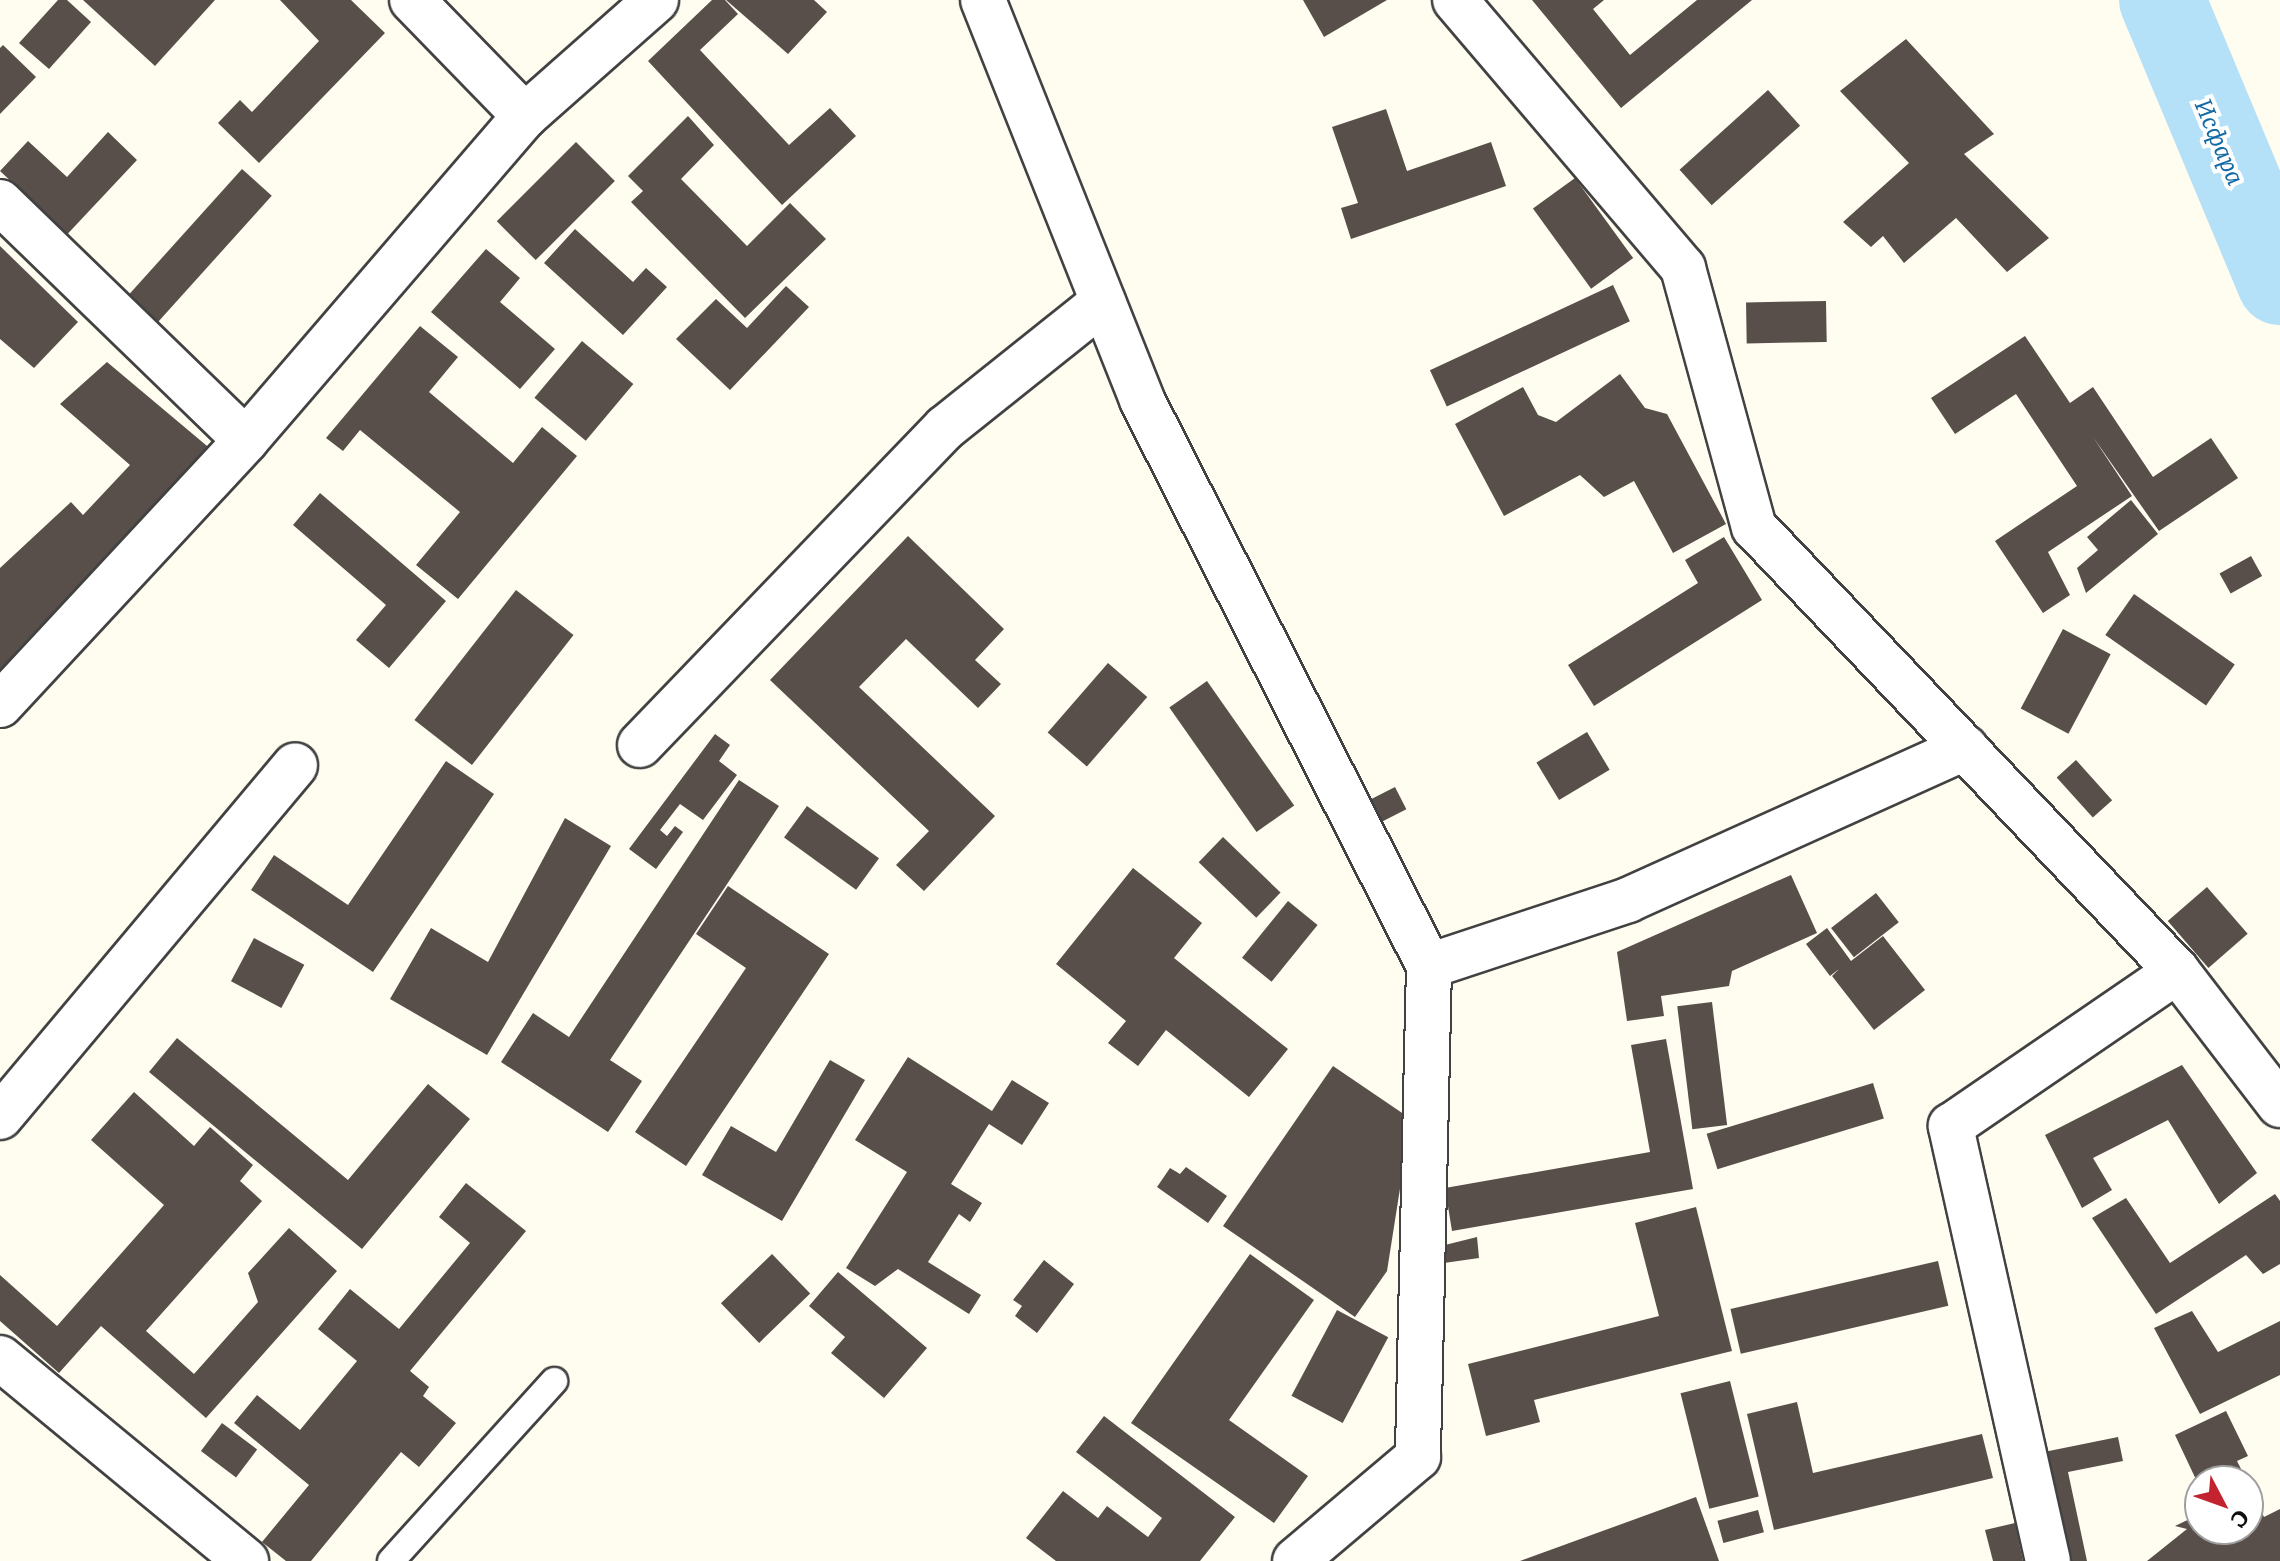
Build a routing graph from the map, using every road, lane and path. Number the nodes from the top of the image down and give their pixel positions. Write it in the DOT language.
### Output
graph roads {
  1 [pos="412,0"];
  2 [pos="656,0"];
  3 [pos="983,0"];
  4 [pos="1455,0"];
  5 [pos="525,116"];
  6 [pos="0,202"];
  7 [pos="1103,302"];
  8 [pos="246,440"];
  9 [pos="0,705"];
  10 [pos="640,745"];
  11 [pos="1965,748"];
  12 [pos="295,765"];
  13 [pos="1429,966"];
  14 [pos="2177,971"];
  15 [pos="2280,1105"];
  16 [pos="0,1117"];
  17 [pos="0,1358"];
  18 [pos="554,1381"];
  19 [pos="246,1561"];
  20 [pos="391,1561"];
  21 [pos="1295,1561"];
  22 [pos="2048,1561"];
  1 -- 5 [label="street"];
  2 -- 5 [label="street"];
  3 -- 7 [label="street"];
  4 -- 11 [label="street"];
  5 -- 8 [label="street"];
  6 -- 8 [label="street"];
  7 -- 10 [label="street"];
  7 -- 13 [label="street"];
  8 -- 9 [label="street"];
  11 -- 13 [label="street"];
  11 -- 14 [label="street"];
  12 -- 16 [label="street"];
  13 -- 21 [label="street"];
  14 -- 15 [label="street"];
  14 -- 22 [label="street"];
  17 -- 19 [label="street"];
  18 -- 20 [label="lane"];
}
